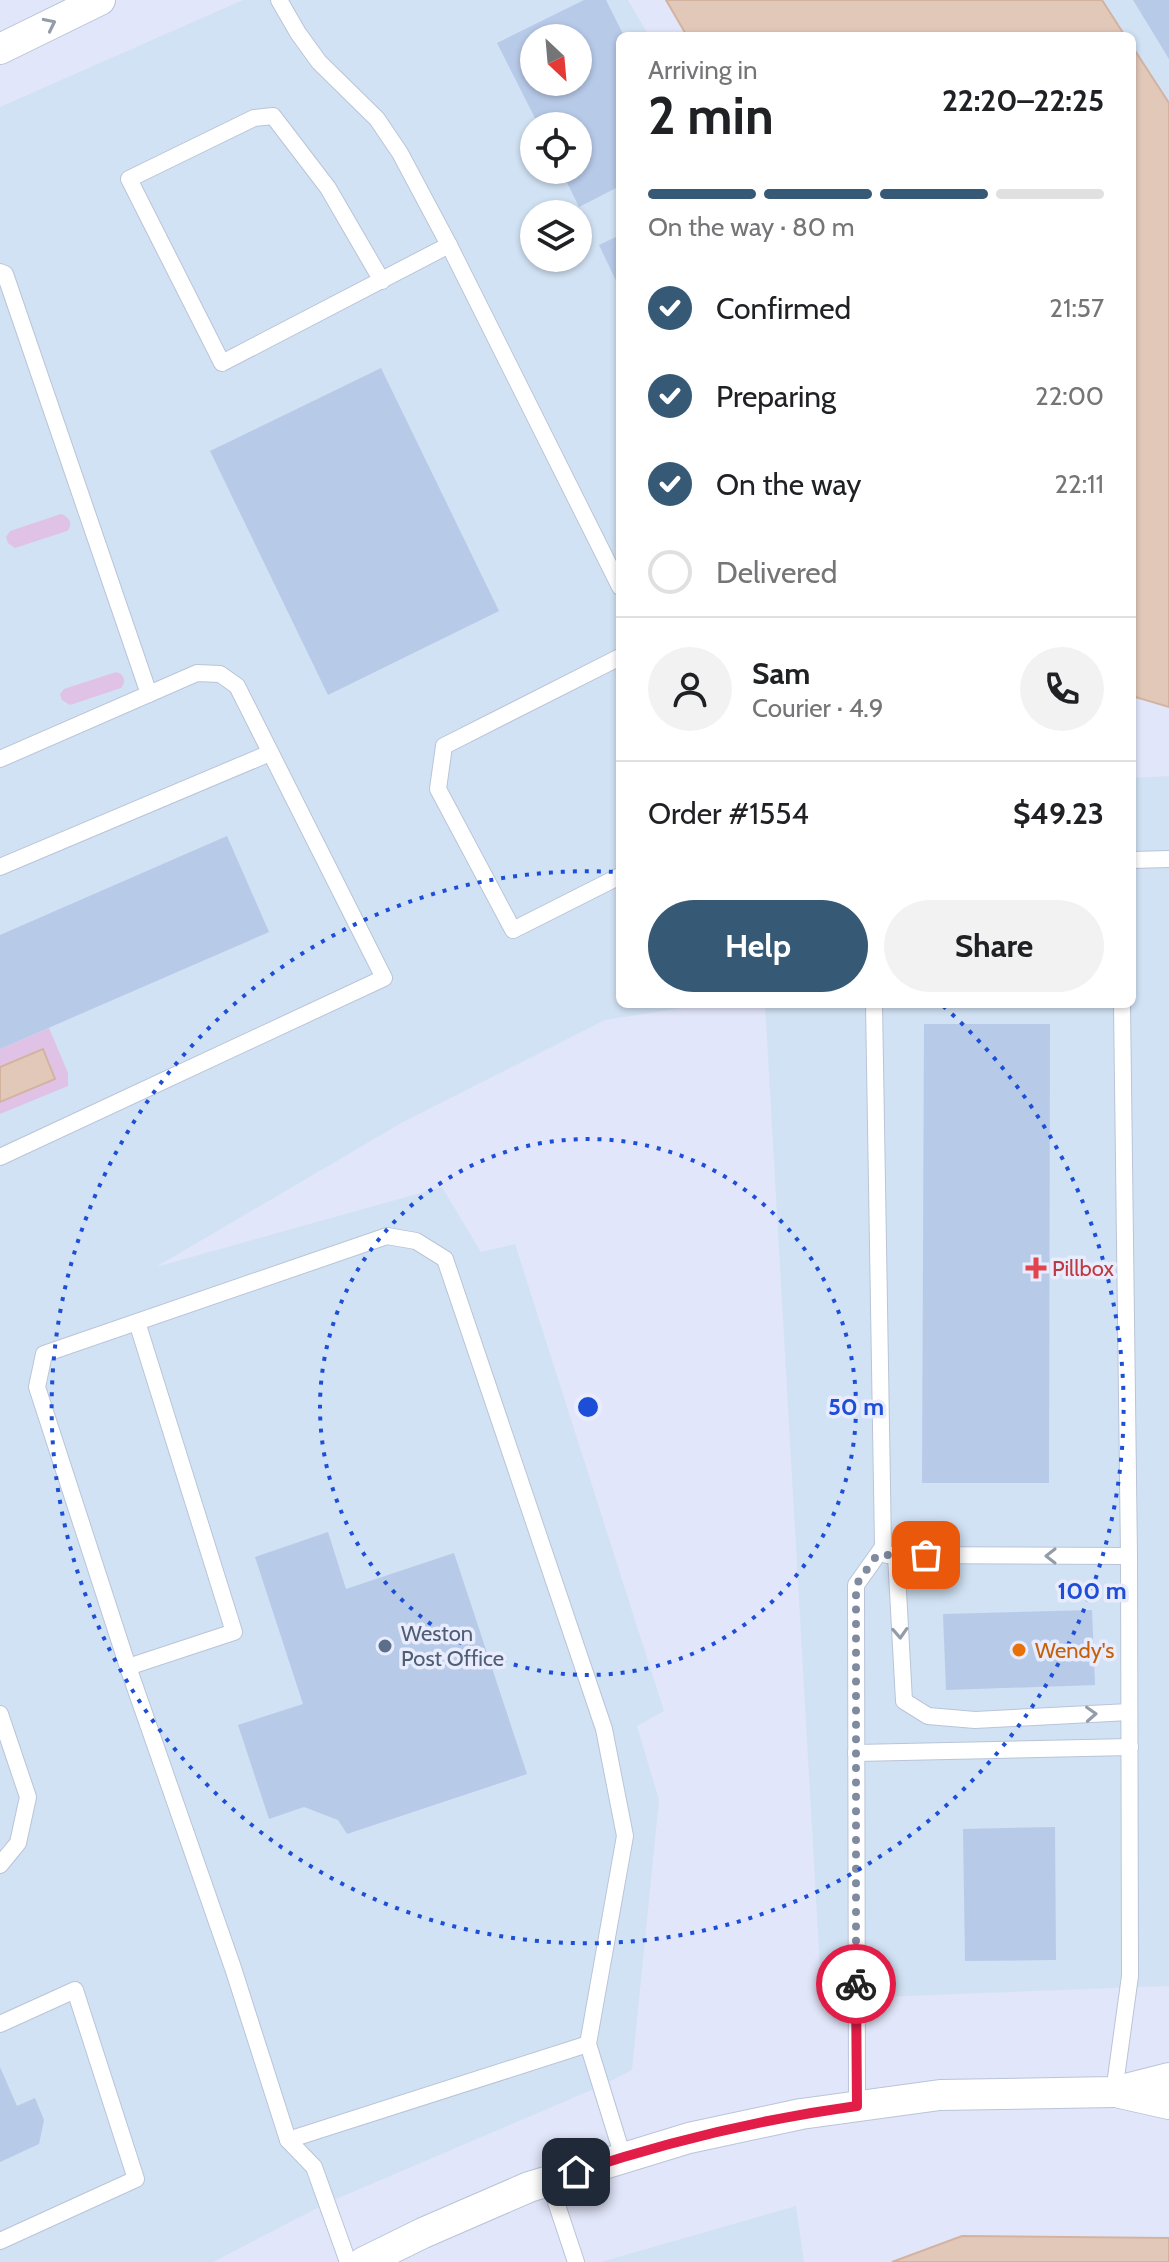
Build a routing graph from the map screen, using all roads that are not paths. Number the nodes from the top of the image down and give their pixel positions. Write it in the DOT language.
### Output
graph roads {
  1 [pos="100,0"];
  2 [pos="279,0"];
  3 [pos="0,49"];
  4 [pos="449,245"];
  5 [pos="0,272"];
  6 [pos="382,281"];
  7 [pos="616,579"];
  8 [pos="616,659"];
  9 [pos="149,694"];
  10 [pos="270,753"];
  11 [pos="0,759"];
  12 [pos="1169,859"];
  13 [pos="1136,860"];
  14 [pos="0,867"];
  15 [pos="616,878"];
  16 [pos="874,1008"];
  17 [pos="1122,1008"];
  18 [pos="0,1157"];
  19 [pos="137,1322"];
  20 [pos="877,1555"];
  21 [pos="896,1555"];
  22 [pos="1129,1556"];
  23 [pos="128,1667"];
  24 [pos="1129,1712"];
  25 [pos="0,1714"];
  26 [pos="1130,1747"];
  27 [pos="856,1753"];
  28 [pos="0,1865"];
  29 [pos="0,2024"];
  30 [pos="588,2044"];
  31 [pos="1169,2078"];
  32 [pos="1114,2092"];
  33 [pos="1169,2104"];
  34 [pos="857,2106"];
  35 [pos="288,2140"];
  36 [pos="623,2157"];
  37 [pos="549,2181"];
  38 [pos="0,2241"];
  39 [pos="348,2262"];
  40 [pos="364,2262"];
  41 [pos="576,2262"];
  3 -- 1 [label="street, one-way"];
  2 -- 4 [label="lane"];
  4 -- 6 [label="lane"];
  4 -- 7 [label="lane"];
  5 -- 9 [label="lane"];
  6 -- 6 [label="lane"];
  8 -- 15 [label="lane"];
  9 -- 10 [label="lane"];
  9 -- 11 [label="lane"];
  10 -- 14 [label="lane"];
  10 -- 18 [label="lane"];
  12 -- 13 [label="lane"];
  16 -- 20 [label="lane"];
  17 -- 22 [label="lane"];
  19 -- 23 [label="lane"];
  19 -- 23 [label="lane"];
  19 -- 30 [label="lane"];
  20 -- 21 [label="lane"];
  20 -- 27 [label="lane"];
  22 -- 21 [label="lane, one-way"];
  21 -- 24 [label="lane, one-way"];
  22 -- 24 [label="lane"];
  23 -- 35 [label="lane"];
  24 -- 26 [label="lane"];
  25 -- 28 [label="lane"];
  26 -- 27 [label="lane"];
  26 -- 32 [label="lane"];
  27 -- 34 [label="lane"];
  29 -- 38 [label="lane"];
  30 -- 35 [label="lane"];
  30 -- 36 [label="lane"];
  31 -- 32 [label="street"];
  32 -- 33 [label="street"];
  32 -- 34 [label="street"];
  34 -- 36 [label="street"];
  35 -- 39 [label="lane"];
  36 -- 37 [label="street"];
  37 -- 40 [label="street"];
  37 -- 41 [label="lane"];
}
